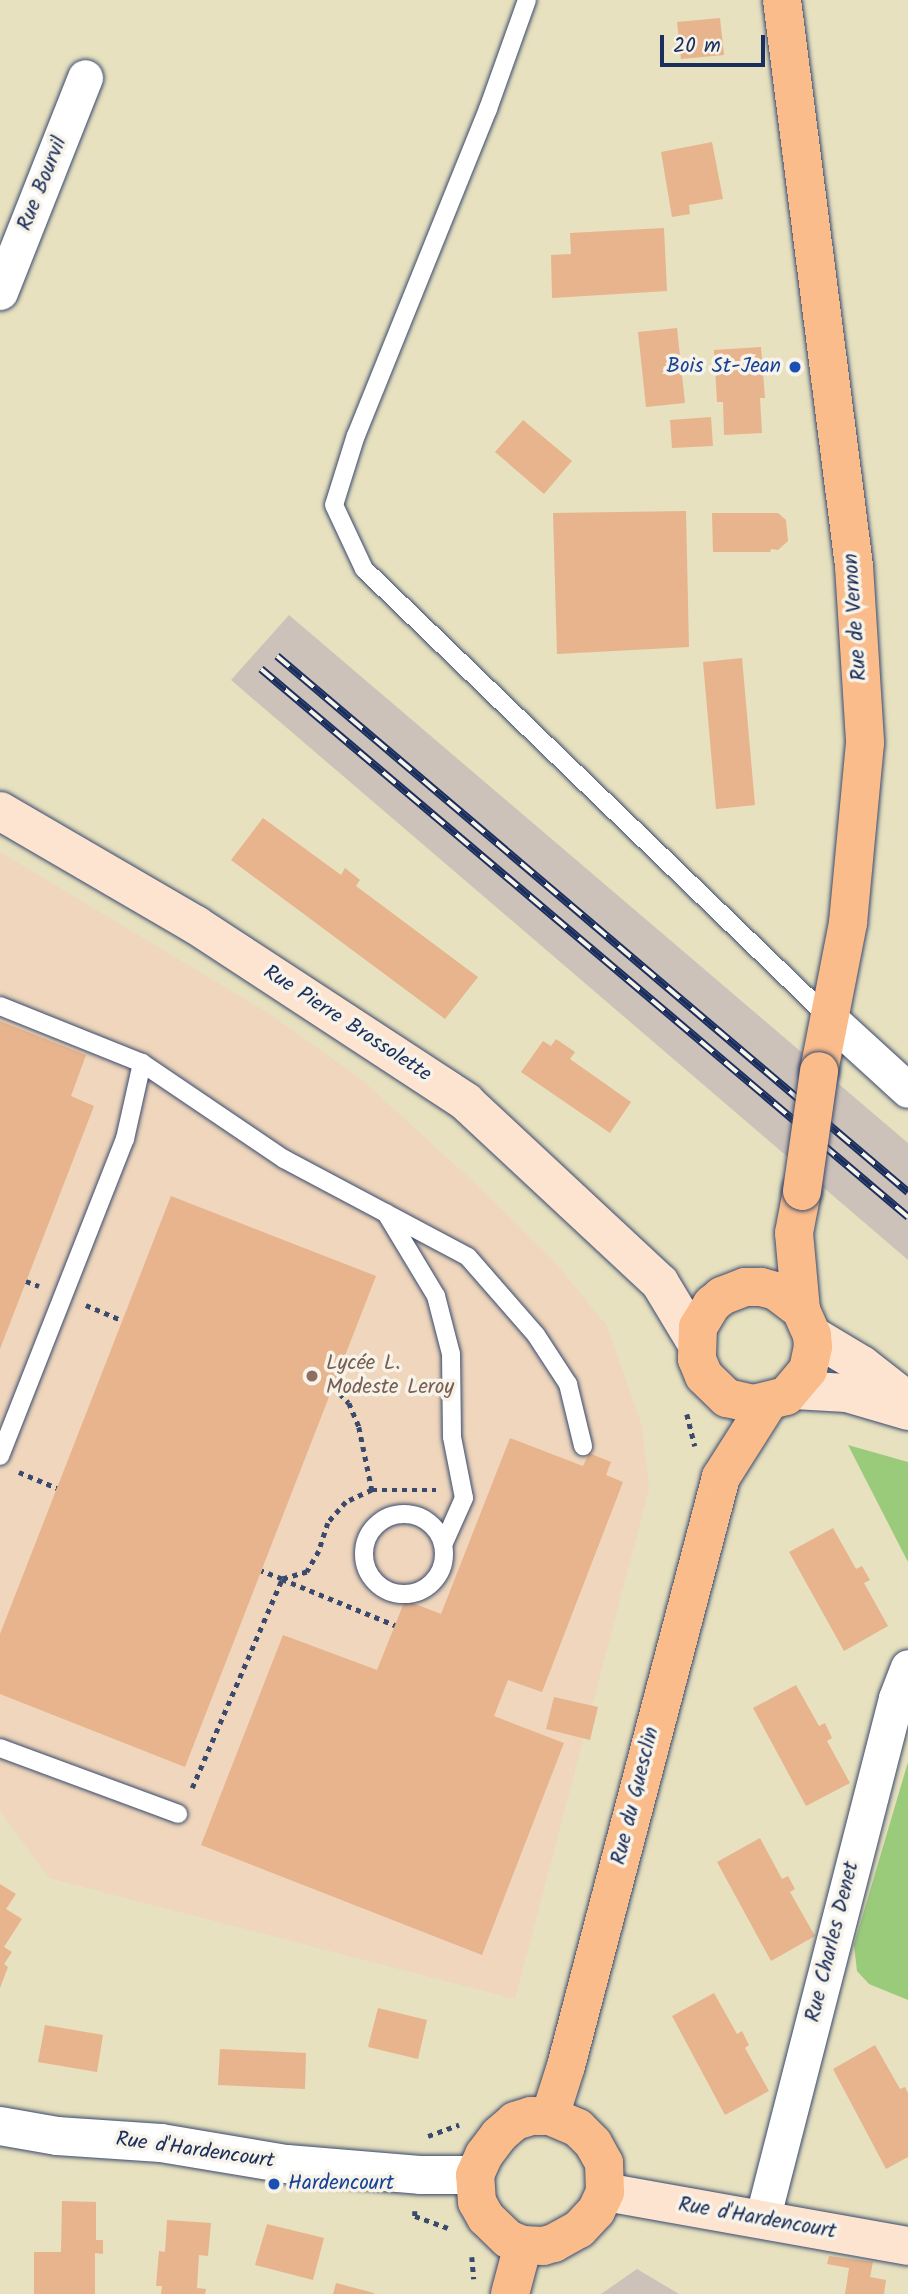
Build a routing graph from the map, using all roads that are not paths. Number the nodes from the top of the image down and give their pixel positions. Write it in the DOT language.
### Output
graph roads {
  1 [pos="527,0"];
  2 [pos="785,1"];
  3 [pos="85,77"];
  4 [pos="1,288"];
  5 [pos="0,811"];
  6 [pos="0,1006"];
  7 [pos="828,1017"];
  8 [pos="142,1063"];
  9 [pos="908,1090"];
  10 [pos="386,1213"];
  11 [pos="794,1233"];
  12 [pos="660,1283"];
  13 [pos="734,1292"];
  14 [pos="806,1322"];
  15 [pos="695,1341"];
  16 [pos="781,1396"];
  17 [pos="700,1397"];
  18 [pos="908,1401"];
  19 [pos="908,1412"];
  20 [pos="583,1446"];
  21 [pos="0,1456"];
  22 [pos="708,1466"];
  23 [pos="443,1545"];
  24 [pos="908,1667"];
  25 [pos="0,1748"];
  26 [pos="178,1814"];
  27 [pos="550,2116"];
  28 [pos="0,2126"];
  29 [pos="475,2175"];
  30 [pos="605,2192"];
  31 [pos="762,2220"];
  32 [pos="523,2245"];
  33 [pos="908,2246"];
  34 [pos="492,2289"];
  1 -- 7 [label="lane"];
  2 -- 7 [label="main road, Rue de Vernon"];
  3 -- 4 [label="street, Rue Bourvil"];
  5 -- 12 [label="main road, Rue Pierre Brossolette"];
  6 -- 8 [label="lane"];
  7 -- 9 [label="street"];
  7 -- 11 [label="main road, Rue de Vernon, bridge"];
  8 -- 10 [label="lane"];
  8 -- 21 [label="lane"];
  10 -- 20 [label="lane"];
  10 -- 23 [label="lane"];
  11 -- 13 [label="main road"];
  11 -- 14 [label="main road, Rue de Vernon"];
  12 -- 13 [label="main road"];
  12 -- 15 [label="main road, Rue Pierre Brossolette"];
  13 -- 14 [label="main road"];
  13 -- 15 [label="main road"];
  14 -- 16 [label="main road"];
  14 -- 18 [label="main road"];
  15 -- 17 [label="main road"];
  16 -- 17 [label="main road"];
  16 -- 19 [label="main road"];
  16 -- 22 [label="main road"];
  17 -- 22 [label="main road"];
  22 -- 27 [label="main road, Rue du Guesclin"];
  23 -- 23 [label="lane"];
  24 -- 31 [label="street, Rue Charles Denet"];
  25 -- 26 [label="lane"];
  27 -- 29 [label="main road"];
  27 -- 30 [label="main road"];
  28 -- 29 [label="street, Rue d'Hardencourt"];
  29 -- 32 [label="main road"];
  30 -- 31 [label="main road, Rue d'Hardencourt"];
  30 -- 32 [label="main road"];
  31 -- 33 [label="main road, Rue d'Hardencourt"];
  32 -- 34 [label="main road"];
}
